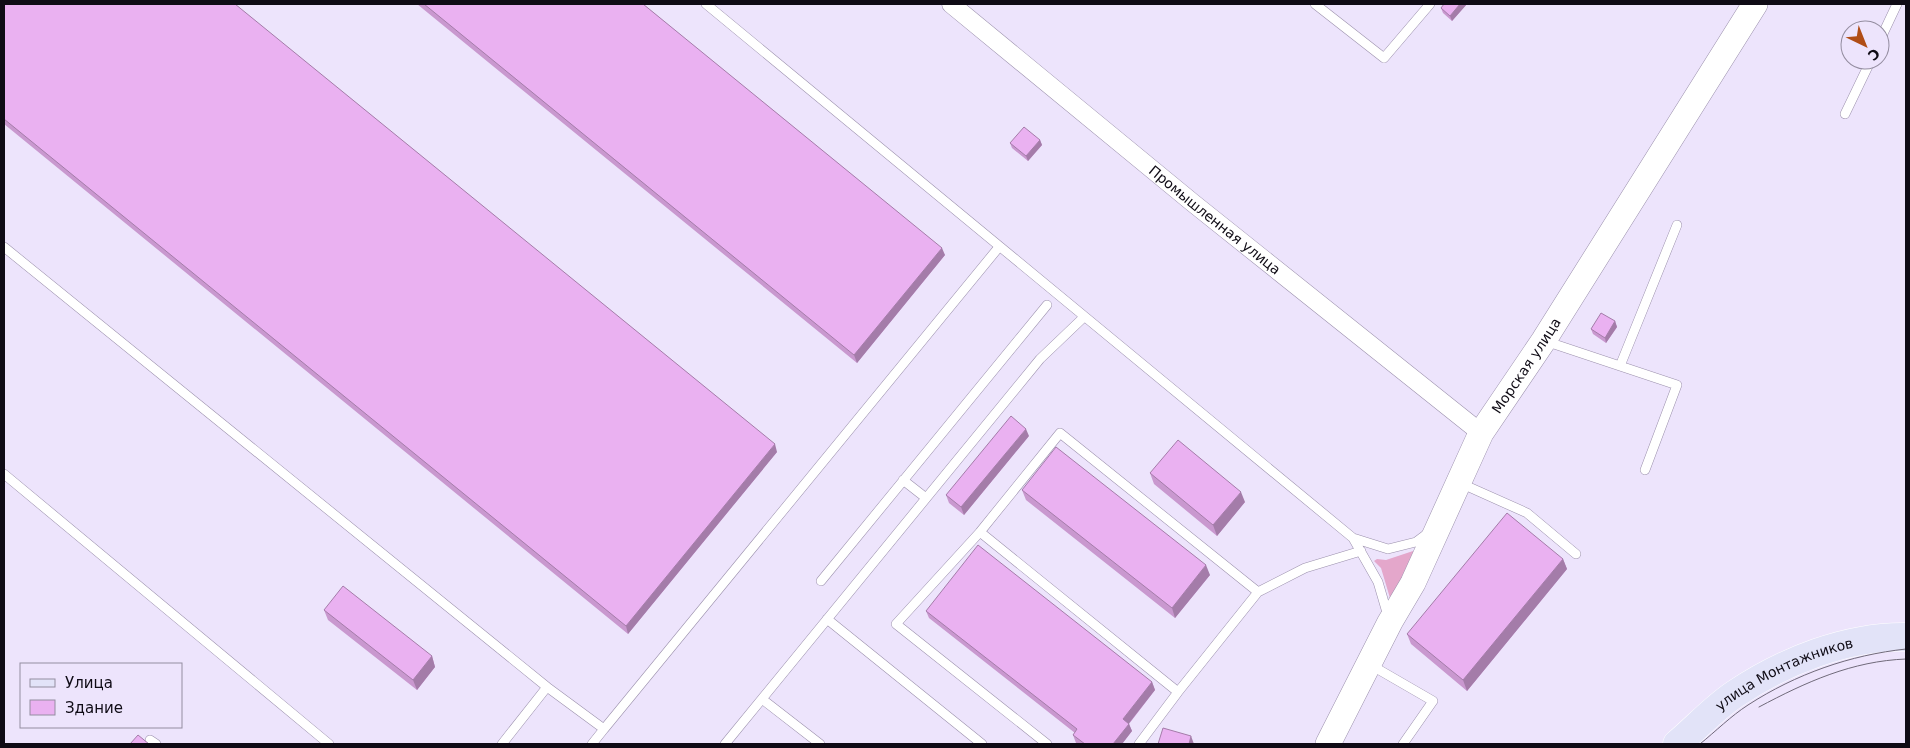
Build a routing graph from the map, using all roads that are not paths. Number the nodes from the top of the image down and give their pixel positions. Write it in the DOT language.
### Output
graph roads {
  1 [pos="706,4"];
  2 [pos="951,4"];
  3 [pos="1315,4"];
  4 [pos="1430,4"];
  5 [pos="1755,4"];
  6 [pos="1897,4"];
  7 [pos="1889,20"];
  8 [pos="1866,70"];
  9 [pos="1845,114"];
  10 [pos="1676,224"];
  11 [pos="4,247"];
  12 [pos="999,247"];
  13 [pos="1047,305"];
  14 [pos="1084,316"];
  15 [pos="1544,340"];
  16 [pos="1620,366"];
  17 [pos="1481,433"];
  18 [pos="1645,470"];
  19 [pos="4,474"];
  20 [pos="903,480"];
  21 [pos="1459,483"];
  22 [pos="926,498"];
  23 [pos="1440,524"];
  24 [pos="980,532"];
  25 [pos="1353,538"];
  26 [pos="1361,551"];
  27 [pos="1576,554"];
  28 [pos="821,581"];
  29 [pos="1258,592"];
  30 [pos="827,619"];
  31 [pos="1390,622"];
  32 [pos="1906,637"];
  33 [pos="1369,664"];
  34 [pos="547,688"];
  35 [pos="1178,692"];
  36 [pos="762,700"];
  37 [pos="604,729"];
  38 [pos="329,744"];
  39 [pos="502,744"];
  40 [pos="592,744"];
  41 [pos="725,744"];
  42 [pos="820,744"];
  43 [pos="982,744"];
  44 [pos="1046,744"];
  45 [pos="1139,744"];
  46 [pos="1328,744"];
  47 [pos="1404,744"];
  48 [pos="1677,744"];
  1 -- 12 [label="lane"];
  2 -- 17 [label="street, Промышленная улица"];
  3 -- 4 [label="lane"];
  5 -- 15 [label="street, Морская улица"];
  6 -- 7 [label="lane"];
  8 -- 9 [label="lane"];
  10 -- 16 [label="lane"];
  11 -- 34 [label="lane"];
  12 -- 14 [label="lane"];
  12 -- 37 [label="lane"];
  13 -- 20 [label="lane"];
  14 -- 22 [label="lane"];
  14 -- 25 [label="lane"];
  15 -- 16 [label="lane"];
  15 -- 17 [label="street, Морская улица"];
  16 -- 18 [label="lane"];
  17 -- 21 [label="street, Морская улица"];
  19 -- 38 [label="lane"];
  20 -- 22 [label="lane"];
  20 -- 28 [label="lane"];
  21 -- 23 [label="street, Морская улица"];
  21 -- 27 [label="lane"];
  22 -- 30 [label="lane"];
  23 -- 25 [label="lane"];
  23 -- 31 [label="street, Морская улица"];
  24 -- 29 [label="lane"];
  24 -- 35 [label="lane"];
  24 -- 44 [label="lane"];
  25 -- 26 [label="lane"];
  26 -- 29 [label="lane"];
  26 -- 31 [label="lane"];
  29 -- 35 [label="lane"];
  30 -- 36 [label="lane"];
  30 -- 43 [label="lane"];
  31 -- 33 [label="street, Морская улица"];
  32 -- 48 [label="main road, улица Монтажников"];
  33 -- 46 [label="street, Морская улица"];
  33 -- 47 [label="lane"];
  34 -- 37 [label="lane"];
  34 -- 39 [label="lane"];
  35 -- 45 [label="lane"];
  36 -- 41 [label="lane"];
  36 -- 42 [label="lane"];
  37 -- 40 [label="lane"];
}
